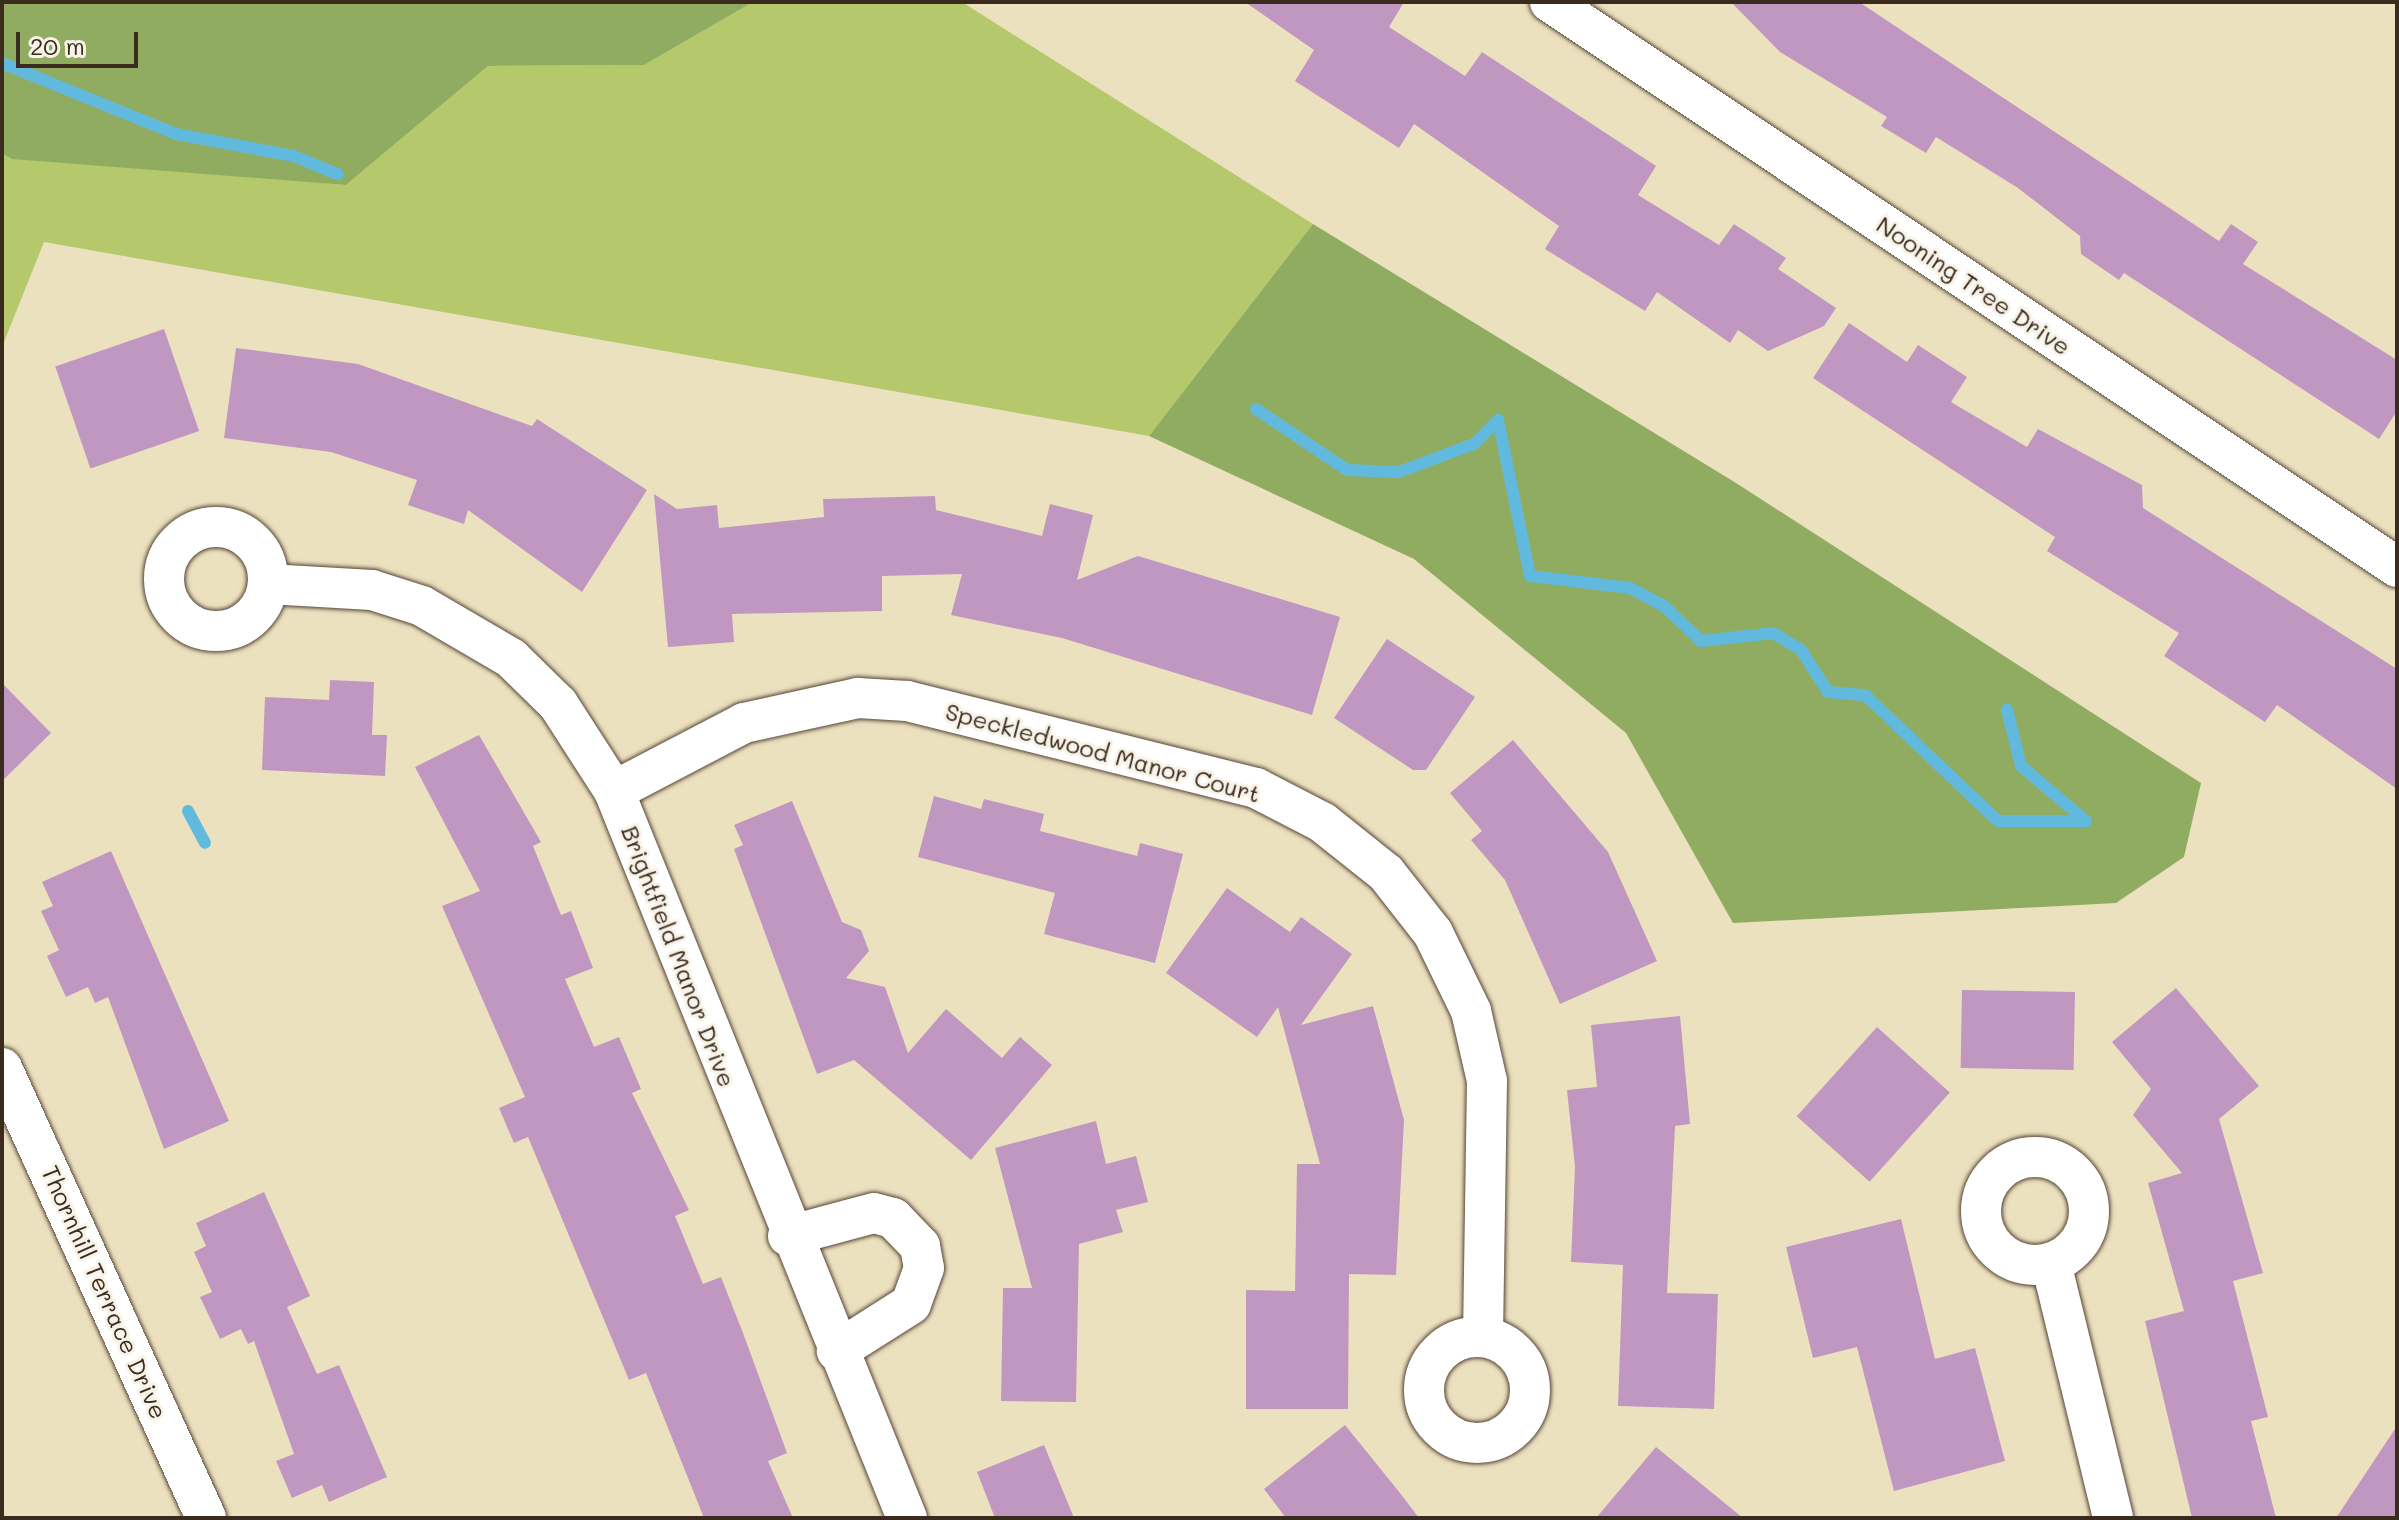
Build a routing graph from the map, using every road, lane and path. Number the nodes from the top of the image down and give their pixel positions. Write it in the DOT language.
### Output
graph roads {
  1 [pos="1550,2"];
  2 [pos="2397,567"];
  3 [pos="268,584"];
  4 [pos="614,791"];
  5 [pos="2,1068"];
  6 [pos="788,1236"];
  7 [pos="2051,1263"];
  8 [pos="1483,1337"];
  9 [pos="837,1351"];
  10 [pos="206,1518"];
  11 [pos="907,1518"];
  12 [pos="2113,1518"];
  1 -- 2 [label="street, Nooning Tree Drive"];
  3 -- 4 [label="street, Brightfield Manor Drive"];
  4 -- 6 [label="street, Brightfield Manor Drive"];
  4 -- 8 [label="street, Speckledwood Manor Court"];
  5 -- 10 [label="street, Thornhill Terrace Drive"];
  6 -- 9 [label="street, Brightfield Manor Drive"];
  6 -- 9 [label="street"];
  7 -- 12 [label="street"];
  9 -- 11 [label="street, Brightfield Manor Drive"];
}
